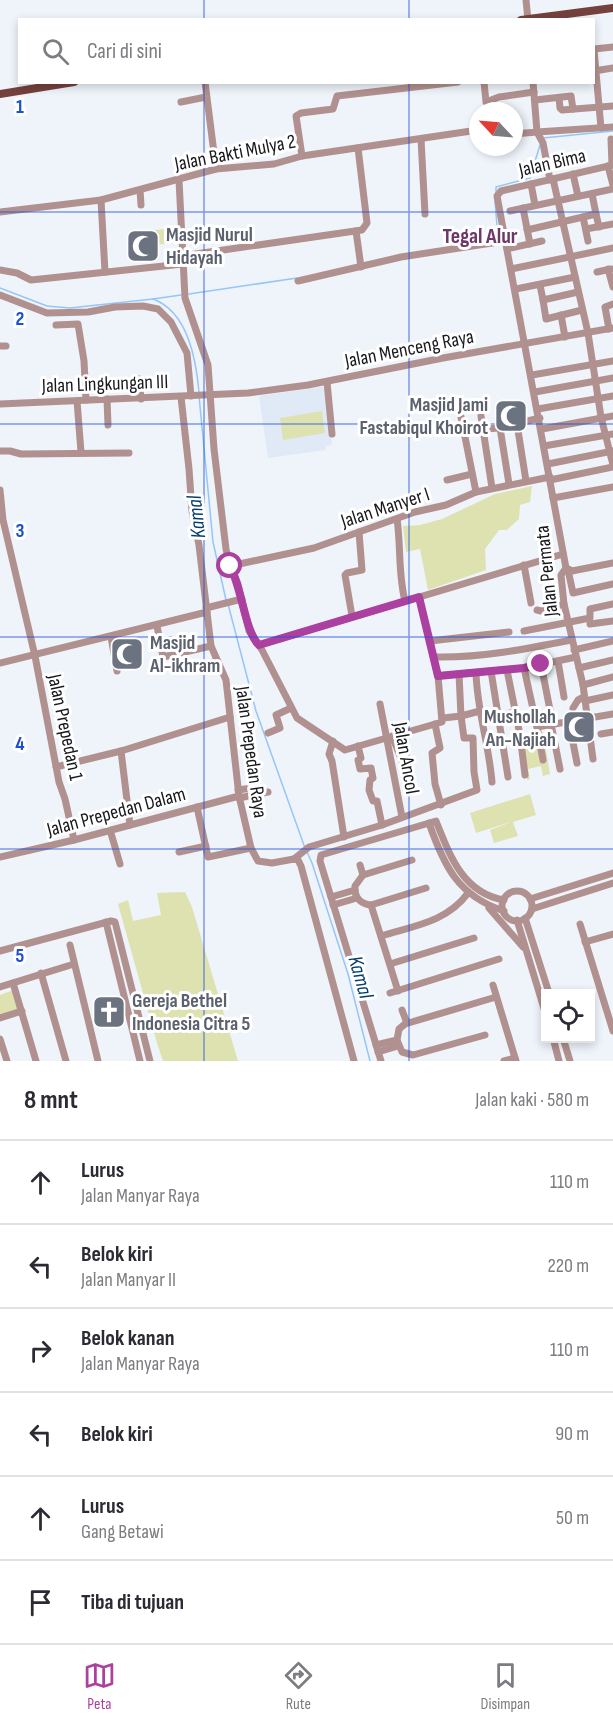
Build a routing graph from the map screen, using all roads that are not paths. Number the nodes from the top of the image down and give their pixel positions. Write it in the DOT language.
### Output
graph roads {
  1 [pos="526,0"];
  2 [pos="613,8"];
  3 [pos="588,15"];
  4 [pos="525,18"];
  5 [pos="541,18"];
  6 [pos="613,47"];
  7 [pos="595,50"];
  8 [pos="613,68"];
  9 [pos="595,71"];
  10 [pos="62,84"];
  11 [pos="205,84"];
  12 [pos="441,84"];
  13 [pos="484,84"];
  14 [pos="533,84"];
  15 [pos="0,94"];
  16 [pos="534,96"];
  17 [pos="206,97"];
  18 [pos="559,98"];
  19 [pos="181,102"];
  20 [pos="613,106"];
  21 [pos="599,107"];
  22 [pos="573,109"];
  23 [pos="613,127"];
  24 [pos="601,128"];
  25 [pos="469,131"];
  26 [pos="537,132"];
  27 [pos="523,133"];
  28 [pos="421,139"];
  29 [pos="611,139"];
  30 [pos="358,148"];
  31 [pos="302,156"];
  32 [pos="611,166"];
  33 [pos="216,169"];
  34 [pos="573,174"];
  35 [pos="551,179"];
  36 [pos="179,180"];
  37 [pos="531,184"];
  38 [pos="613,187"];
  39 [pos="140,190"];
  40 [pos="499,192"];
  41 [pos="592,194"];
  42 [pos="578,196"];
  43 [pos="101,200"];
  44 [pos="558,200"];
  45 [pos="535,205"];
  46 [pos="141,206"];
  47 [pos="523,208"];
  48 [pos="0,212"];
  49 [pos="510,212"];
  50 [pos="425,214"];
  51 [pos="596,214"];
  52 [pos="583,217"];
  53 [pos="562,222"];
  54 [pos="613,224"];
  55 [pos="599,226"];
  56 [pos="586,229"];
  57 [pos="527,230"];
  58 [pos="356,231"];
  59 [pos="505,241"];
  60 [pos="542,241"];
  61 [pos="588,242"];
  62 [pos="530,244"];
  63 [pos="613,248"];
  64 [pos="507,249"];
  65 [pos="570,256"];
  66 [pos="183,260"];
  67 [pos="360,265"];
  68 [pos="511,269"];
  69 [pos="611,269"];
  70 [pos="0,270"];
  71 [pos="105,272"];
  72 [pos="597,272"];
  73 [pos="575,277"];
  74 [pos="298,281"];
  75 [pos="554,282"];
  76 [pos="540,285"];
  77 [pos="613,287"];
  78 [pos="516,289"];
  79 [pos="578,292"];
  80 [pos="0,295"];
  81 [pos="557,297"];
  82 [pos="543,300"];
  83 [pos="613,304"];
  84 [pos="582,310"];
  85 [pos="561,315"];
  86 [pos="56,325"];
  87 [pos="611,328"];
  88 [pos="587,330"];
  89 [pos="565,337"];
  90 [pos="525,343"];
  91 [pos="613,361"];
  92 [pos="594,364"];
  93 [pos="532,375"];
  94 [pos="613,378"];
  95 [pos="139,379"];
  96 [pos="596,381"];
  97 [pos="327,382"];
  98 [pos="535,392"];
  99 [pos="208,395"];
  100 [pos="192,396"];
  101 [pos="613,396"];
  102 [pos="181,397"];
  103 [pos="598,398"];
  104 [pos="107,399"];
  105 [pos="141,399"];
  106 [pos="82,400"];
  107 [pos="0,404"];
  108 [pos="538,409"];
  109 [pos="481,416"];
  110 [pos="613,416"];
  111 [pos="461,417"];
  112 [pos="602,417"];
  113 [pos="540,418"];
  114 [pos="516,423"];
  115 [pos="108,425"];
  116 [pos="452,428"];
  117 [pos="464,428"];
  118 [pos="500,428"];
  119 [pos="542,429"];
  120 [pos="483,430"];
  121 [pos="332,434"];
  122 [pos="610,434"];
  123 [pos="544,446"];
  124 [pos="0,451"];
  125 [pos="612,451"];
  126 [pos="81,452"];
  127 [pos="129,453"];
  128 [pos="548,464"];
  129 [pos="613,466"];
  130 [pos="472,474"];
  131 [pos="550,479"];
  132 [pos="447,480"];
  133 [pos="526,481"];
  134 [pos="509,484"];
  135 [pos="613,487"];
  136 [pos="492,488"];
  137 [pos="0,490"];
  138 [pos="476,492"];
  139 [pos="553,498"];
  140 [pos="1,511"];
  141 [pos="397,519"];
  142 [pos="358,532"];
  143 [pos="563,554"];
  144 [pos="613,563"];
  145 [pos="524,565"];
  146 [pos="230,566"];
  147 [pos="567,569"];
  148 [pos="613,584"];
  149 [pos="573,593"];
  150 [pos="419,597"];
  151 [pos="242,598"];
  152 [pos="405,601"];
  153 [pos="563,601"];
  154 [pos="531,603"];
  155 [pos="613,604"];
  156 [pos="207,610"];
  157 [pos="537,610"];
  158 [pos="352,616"];
  159 [pos="613,621"];
  160 [pos="568,622"];
  161 [pos="590,624"];
  162 [pos="157,626"];
  163 [pos="524,631"];
  164 [pos="509,632"];
  165 [pos="111,637"];
  166 [pos="572,640"];
  167 [pos="430,641"];
  168 [pos="613,641"];
  169 [pos="259,645"];
  170 [pos="211,646"];
  171 [pos="575,653"];
  172 [pos="35,656"];
  173 [pos="434,657"];
  174 [pos="613,660"];
  175 [pos="216,661"];
  176 [pos="558,661"];
  177 [pos="0,663"];
  178 [pos="541,664"];
  179 [pos="524,668"];
  180 [pos="579,668"];
  181 [pos="189,670"];
  182 [pos="507,670"];
  183 [pos="117,671"];
  184 [pos="491,671"];
  185 [pos="476,673"];
  186 [pos="459,674"];
  187 [pos="438,676"];
  188 [pos="613,677"];
  189 [pos="583,685"];
  190 [pos="613,695"];
  191 [pos="564,697"];
  192 [pos="584,699"];
  193 [pos="381,705"];
  194 [pos="291,708"];
  195 [pos="573,708"];
  196 [pos="550,710"];
  197 [pos="480,711"];
  198 [pos="516,712"];
  199 [pos="613,714"];
  200 [pos="499,715"];
  201 [pos="461,716"];
  202 [pos="230,717"];
  203 [pos="443,718"];
  204 [pos="587,719"];
  205 [pos="569,722"];
  206 [pos="435,724"];
  207 [pos="551,724"];
  208 [pos="537,727"];
  209 [pos="613,732"];
  210 [pos="268,733"];
  211 [pos="601,734"];
  212 [pos="390,736"];
  213 [pos="333,741"];
  214 [pos="487,743"];
  215 [pos="473,744"];
  216 [pos="358,746"];
  217 [pos="121,751"];
  218 [pos="593,759"];
  219 [pos="543,760"];
  220 [pos="577,763"];
  221 [pos="56,767"];
  222 [pos="560,769"];
  223 [pos="525,775"];
  224 [pos="508,777"];
  225 [pos="492,782"];
  226 [pos="407,784"];
  227 [pos="252,788"];
  228 [pos="268,792"];
  229 [pos="239,794"];
  230 [pos="441,805"];
  231 [pos="197,807"];
  232 [pos="402,817"];
  233 [pos="433,822"];
  234 [pos="130,825"];
  235 [pos="382,825"];
  236 [pos="110,830"];
  237 [pos="344,837"];
  238 [pos="74,840"];
  239 [pos="206,846"];
  240 [pos="251,848"];
  241 [pos="179,852"];
  242 [pos="0,857"];
  243 [pos="294,859"];
  244 [pos="412,860"];
  245 [pos="120,864"];
  246 [pos="360,865"];
  247 [pos="613,873"];
  248 [pos="363,875"];
  249 [pos="613,883"];
  250 [pos="426,888"];
  251 [pos="467,892"];
  252 [pos="356,894"];
  253 [pos="530,899"];
  254 [pos="504,900"];
  255 [pos="332,901"];
  256 [pos="484,904"];
  257 [pos="371,905"];
  258 [pos="532,909"];
  259 [pos="504,911"];
  260 [pos="525,918"];
  261 [pos="517,920"];
  262 [pos="106,922"];
  263 [pos="580,924"];
  264 [pos="613,934"];
  265 [pos="381,936"];
  266 [pos="474,938"];
  267 [pos="585,942"];
  268 [pos="70,945"];
  269 [pos="0,951"];
  270 [pos="527,951"];
  271 [pos="499,959"];
  272 [pos="74,964"];
  273 [pos="390,964"];
  274 [pos="41,974"];
  275 [pos="13,983"];
  276 [pos="493,985"];
  277 [pos="0,987"];
  278 [pos="548,989"];
  279 [pos="398,991"];
  280 [pos="390,993"];
  281 [pos="496,997"];
  282 [pos="541,998"];
  283 [pos="402,1010"];
  284 [pos="22,1011"];
  285 [pos="0,1018"];
  286 [pos="407,1023"];
  287 [pos="613,1031"];
  288 [pos="485,1035"];
  289 [pos="0,1039"];
  290 [pos="397,1043"];
  291 [pos="554,1043"];
  292 [pos="565,1043"];
  293 [pos="377,1048"];
  294 [pos="417,1058"];
  295 [pos="516,1059"];
  296 [pos="7,1061"];
  297 [pos="36,1061"];
  298 [pos="66,1061"];
  299 [pos="98,1061"];
  300 [pos="140,1061"];
  301 [pos="150,1061"];
  302 [pos="354,1061"];
  303 [pos="381,1061"];
  304 [pos="504,1061"];
  305 [pos="559,1061"];
  306 [pos="570,1061"];
  1 -- 4 [label="street"];
  2 -- 3 [label="main road"];
  3 -- 5 [label="main road"];
  6 -- 7 [label="street"];
  8 -- 9 [label="street"];
  9 -- 21 [label="street"];
  10 -- 15 [label="main road"];
  11 -- 17 [label="street"];
  12 -- 31 [label="street"];
  13 -- 16 [label="street"];
  14 -- 16 [label="street"];
  16 -- 18 [label="street"];
  16 -- 26 [label="street"];
  17 -- 19 [label="street"];
  17 -- 33 [label="street"];
  18 -- 22 [label="street"];
  18 -- 22 [label="street"];
  20 -- 21 [label="street"];
  21 -- 22 [label="street"];
  21 -- 24 [label="street"];
  23 -- 24 [label="street"];
  24 -- 26 [label="street"];
  25 -- 28 [label="street, Jalan Bakti Mulya 2"];
  26 -- 27 [label="street"];
  26 -- 35 [label="street"];
  28 -- 30 [label="street, Jalan Bakti Mulya 2"];
  28 -- 50 [label="street"];
  29 -- 32 [label="street"];
  30 -- 31 [label="street, Jalan Bakti Mulya 2"];
  30 -- 58 [label="street"];
  31 -- 33 [label="street, Jalan Bakti Mulya 2"];
  32 -- 34 [label="street, Jalan Bima"];
  32 -- 38 [label="street"];
  33 -- 36 [label="street, Jalan Bakti Mulya 2"];
  34 -- 35 [label="street, Jalan Bima"];
  34 -- 42 [label="street"];
  35 -- 37 [label="street, Jalan Bima"];
  35 -- 44 [label="street"];
  36 -- 39 [label="street, Jalan Bakti Mulya 2"];
  36 -- 66 [label="street"];
  37 -- 40 [label="street, Jalan Bima"];
  37 -- 45 [label="street"];
  38 -- 41 [label="street"];
  39 -- 43 [label="street, Jalan Bakti Mulya 2"];
  39 -- 46 [label="street"];
  40 -- 59 [label="street, Jalan Permata"];
  41 -- 42 [label="street"];
  41 -- 51 [label="street"];
  42 -- 44 [label="street"];
  43 -- 48 [label="street, Jalan Bakti Mulya 2"];
  43 -- 71 [label="street"];
  44 -- 45 [label="street"];
  44 -- 53 [label="street"];
  45 -- 47 [label="street"];
  47 -- 49 [label="street"];
  47 -- 57 [label="street"];
  51 -- 52 [label="street"];
  51 -- 55 [label="street"];
  52 -- 53 [label="street"];
  52 -- 56 [label="street"];
  53 -- 57 [label="street"];
  53 -- 65 [label="street"];
  54 -- 55 [label="street"];
  55 -- 56 [label="street"];
  56 -- 61 [label="street"];
  57 -- 62 [label="street"];
  58 -- 66 [label="street"];
  58 -- 67 [label="street"];
  59 -- 64 [label="street, Jalan Permata"];
  59 -- 67 [label="street"];
  60 -- 62 [label="street"];
  62 -- 64 [label="street"];
  63 -- 65 [label="street"];
  64 -- 68 [label="street, Jalan Permata"];
  65 -- 68 [label="street"];
  65 -- 73 [label="street"];
  66 -- 71 [label="street"];
  66 -- 99 [label="street"];
  67 -- 74 [label="street"];
  68 -- 78 [label="street, Jalan Permata"];
  69 -- 72 [label="street"];
  69 -- 77 [label="street"];
  70 -- 71 [label="street"];
  73 -- 75 [label="street"];
  73 -- 79 [label="street"];
  75 -- 76 [label="street"];
  75 -- 81 [label="street"];
  76 -- 78 [label="street"];
  76 -- 82 [label="street"];
  78 -- 90 [label="street, Jalan Permata"];
  79 -- 81 [label="street"];
  79 -- 84 [label="street"];
  80 -- 100 [label="street"];
  81 -- 82 [label="street"];
  82 -- 85 [label="street"];
  83 -- 87 [label="street"];
  84 -- 85 [label="street"];
  84 -- 88 [label="street"];
  85 -- 89 [label="street"];
  86 -- 106 [label="street"];
  87 -- 88 [label="street, Jalan Menceng Raya"];
  88 -- 89 [label="street, Jalan Menceng Raya"];
  88 -- 92 [label="street"];
  89 -- 90 [label="street, Jalan Menceng Raya"];
  90 -- 93 [label="street, Jalan Permata"];
  90 -- 97 [label="street, Jalan Menceng Raya"];
  91 -- 92 [label="street"];
  92 -- 93 [label="street"];
  92 -- 96 [label="street"];
  93 -- 98 [label="street, Jalan Permata"];
  94 -- 96 [label="street"];
  95 -- 105 [label="street"];
  96 -- 98 [label="street"];
  96 -- 103 [label="street"];
  97 -- 99 [label="street, Jalan Menceng Raya"];
  97 -- 121 [label="street"];
  98 -- 108 [label="street, Jalan Permata"];
  99 -- 100 [label="street, Jalan Lingkungan III"];
  99 -- 146 [label="street"];
  100 -- 102 [label="street, Jalan Lingkungan III"];
  101 -- 103 [label="street"];
  102 -- 105 [label="street, Jalan Lingkungan III"];
  102 -- 156 [label="street, Jalan Prepedan Raya"];
  103 -- 108 [label="street"];
  103 -- 112 [label="street"];
  104 -- 105 [label="street, Jalan Lingkungan III"];
  104 -- 106 [label="street, Jalan Lingkungan III"];
  104 -- 115 [label="street"];
  106 -- 107 [label="street, Jalan Lingkungan III"];
  106 -- 126 [label="street"];
  108 -- 113 [label="street, Jalan Permata"];
  109 -- 120 [label="street"];
  110 -- 112 [label="street"];
  111 -- 117 [label="street"];
  112 -- 119 [label="street"];
  112 -- 122 [label="street"];
  113 -- 114 [label="street"];
  113 -- 119 [label="street, Jalan Permata"];
  114 -- 118 [label="street"];
  114 -- 133 [label="street"];
  116 -- 117 [label="street"];
  117 -- 120 [label="street"];
  117 -- 130 [label="street"];
  118 -- 120 [label="street"];
  118 -- 134 [label="street"];
  119 -- 123 [label="street, Jalan Permata"];
  120 -- 136 [label="street"];
  122 -- 123 [label="street"];
  122 -- 125 [label="street"];
  123 -- 128 [label="street, Jalan Permata"];
  124 -- 126 [label="street"];
  125 -- 128 [label="street"];
  125 -- 129 [label="street"];
  126 -- 127 [label="street"];
  128 -- 131 [label="street, Jalan Permata"];
  129 -- 131 [label="street, Jalan Manyer I"];
  130 -- 132 [label="street"];
  130 -- 138 [label="street"];
  131 -- 133 [label="street, Jalan Manyer I"];
  131 -- 139 [label="street, Jalan Permata"];
  133 -- 134 [label="street, Jalan Manyer I"];
  134 -- 136 [label="street, Jalan Manyer I"];
  135 -- 139 [label="street"];
  136 -- 138 [label="street, Jalan Manyer I"];
  137 -- 140 [label="street, Jalan Prepedan 1"];
  138 -- 141 [label="street, Jalan Manyer I"];
  139 -- 143 [label="street, Jalan Permata"];
  140 -- 172 [label="street, Jalan Prepedan 1"];
  141 -- 142 [label="street, Jalan Manyer I"];
  141 -- 152 [label="street"];
  142 -- 146 [label="street, Jalan Manyer I"];
  142 -- 158 [label="street"];
  143 -- 145 [label="street"];
  143 -- 147 [label="street, Jalan Permata"];
  144 -- 147 [label="street"];
  145 -- 150 [label="street"];
  145 -- 154 [label="street"];
  146 -- 151 [label="street"];
  147 -- 149 [label="street"];
  147 -- 153 [label="street, Jalan Permata"];
  148 -- 149 [label="street"];
  149 -- 153 [label="street"];
  150 -- 152 [label="street"];
  150 -- 167 [label="street"];
  151 -- 156 [label="street"];
  151 -- 169 [label="street"];
  152 -- 158 [label="street"];
  153 -- 157 [label="street"];
  153 -- 160 [label="street, Jalan Permata"];
  155 -- 160 [label="street"];
  156 -- 162 [label="street"];
  156 -- 170 [label="street, Jalan Prepedan Raya"];
  158 -- 169 [label="street"];
  159 -- 161 [label="street"];
  160 -- 163 [label="street"];
  160 -- 166 [label="street, Jalan Permata"];
  162 -- 165 [label="street"];
  162 -- 170 [label="street"];
  164 -- 167 [label="street"];
  165 -- 172 [label="street"];
  165 -- 183 [label="street"];
  166 -- 171 [label="street, Jalan Permata"];
  166 -- 173 [label="street"];
  167 -- 173 [label="street"];
  168 -- 171 [label="street"];
  169 -- 194 [label="street"];
  170 -- 175 [label="street, Jalan Prepedan Raya"];
  171 -- 176 [label="street"];
  171 -- 180 [label="street, Jalan Permata"];
  172 -- 177 [label="street"];
  172 -- 221 [label="street, Jalan Prepedan 1"];
  173 -- 187 [label="street"];
  174 -- 180 [label="street"];
  175 -- 181 [label="street"];
  175 -- 202 [label="street, Jalan Prepedan Raya"];
  176 -- 178 [label="street"];
  176 -- 191 [label="street"];
  178 -- 179 [label="street"];
  178 -- 196 [label="street"];
  179 -- 182 [label="street"];
  179 -- 208 [label="street"];
  180 -- 189 [label="street, Jalan Permata"];
  182 -- 184 [label="street"];
  182 -- 198 [label="street"];
  184 -- 185 [label="street"];
  184 -- 200 [label="street"];
  185 -- 186 [label="street"];
  185 -- 197 [label="street"];
  186 -- 187 [label="street"];
  186 -- 201 [label="street"];
  187 -- 203 [label="street"];
  188 -- 189 [label="street"];
  189 -- 192 [label="street, Jalan Permata"];
  190 -- 192 [label="street"];
  192 -- 195 [label="street"];
  192 -- 204 [label="street, Jalan Permata"];
  193 -- 212 [label="street, Jalan Ancol"];
  194 -- 210 [label="street"];
  194 -- 213 [label="street"];
  197 -- 201 [label="street"];
  197 -- 214 [label="street"];
  198 -- 200 [label="street"];
  198 -- 223 [label="street"];
  199 -- 204 [label="street"];
  200 -- 224 [label="street"];
  201 -- 203 [label="street"];
  201 -- 215 [label="street"];
  202 -- 217 [label="street"];
  202 -- 229 [label="street, Jalan Prepedan Raya"];
  203 -- 206 [label="street"];
  204 -- 205 [label="street"];
  204 -- 218 [label="street, Jalan Permata"];
  205 -- 207 [label="street"];
  205 -- 220 [label="street"];
  206 -- 212 [label="street"];
  206 -- 230 [label="street"];
  207 -- 208 [label="street"];
  207 -- 222 [label="street"];
  208 -- 219 [label="street"];
  209 -- 211 [label="street"];
  212 -- 216 [label="street"];
  212 -- 226 [label="street"];
  212 -- 232 [label="street, Jalan Ancol"];
  213 -- 216 [label="street"];
  213 -- 237 [label="street"];
  214 -- 215 [label="street"];
  214 -- 225 [label="street"];
  215 -- 230 [label="street"];
  216 -- 235 [label="street"];
  217 -- 221 [label="street"];
  217 -- 234 [label="street"];
  221 -- 238 [label="street, Jalan Prepedan 1"];
  227 -- 229 [label="street"];
  228 -- 229 [label="street"];
  229 -- 231 [label="street, Jalan Prepedan Dalam"];
  229 -- 240 [label="street, Jalan Prepedan Raya"];
  230 -- 232 [label="street"];
  231 -- 234 [label="street, Jalan Prepedan Dalam"];
  231 -- 239 [label="street"];
  232 -- 235 [label="street"];
  233 -- 251 [label="street"];
  233 -- 254 [label="street"];
  233 -- 255 [label="street"];
  234 -- 236 [label="street, Jalan Prepedan Dalam"];
  235 -- 237 [label="street"];
  236 -- 238 [label="street, Jalan Prepedan Dalam"];
  236 -- 245 [label="street"];
  237 -- 243 [label="street"];
  238 -- 242 [label="street, Jalan Prepedan Dalam"];
  239 -- 240 [label="street"];
  239 -- 241 [label="street"];
  240 -- 243 [label="street, Jalan Prepedan Raya"];
  243 -- 302 [label="street"];
  244 -- 248 [label="street"];
  246 -- 248 [label="street"];
  247 -- 253 [label="street"];
  248 -- 252 [label="street"];
  249 -- 258 [label="street"];
  250 -- 257 [label="street"];
  251 -- 256 [label="street"];
  251 -- 265 [label="street"];
  252 -- 255 [label="street"];
  252 -- 257 [label="street"];
  253 -- 254 [label="street"];
  253 -- 258 [label="street"];
  254 -- 259 [label="street"];
  255 -- 293 [label="street"];
  256 -- 259 [label="street"];
  256 -- 270 [label="street"];
  257 -- 265 [label="street"];
  258 -- 260 [label="street"];
  259 -- 261 [label="street"];
  260 -- 261 [label="street"];
  260 -- 278 [label="street"];
  261 -- 270 [label="street"];
  262 -- 269 [label="street"];
  262 -- 300 [label="street"];
  262 -- 301 [label="street"];
  263 -- 267 [label="street"];
  264 -- 267 [label="street"];
  265 -- 273 [label="street"];
  266 -- 273 [label="street"];
  267 -- 287 [label="street"];
  268 -- 272 [label="street"];
  270 -- 282 [label="street"];
  271 -- 279 [label="street"];
  272 -- 274 [label="street"];
  272 -- 299 [label="street"];
  273 -- 279 [label="street"];
  274 -- 275 [label="street"];
  274 -- 298 [label="street"];
  275 -- 277 [label="street"];
  275 -- 284 [label="street"];
  276 -- 281 [label="street"];
  279 -- 280 [label="street"];
  281 -- 286 [label="street"];
  281 -- 295 [label="street"];
  283 -- 286 [label="street"];
  284 -- 285 [label="street"];
  284 -- 297 [label="street"];
  286 -- 290 [label="street"];
  288 -- 294 [label="street"];
  289 -- 296 [label="street"];
  290 -- 293 [label="street"];
  290 -- 294 [label="street"];
  291 -- 305 [label="street"];
  292 -- 306 [label="street"];
  293 -- 303 [label="street"];
  295 -- 304 [label="street"];
}
